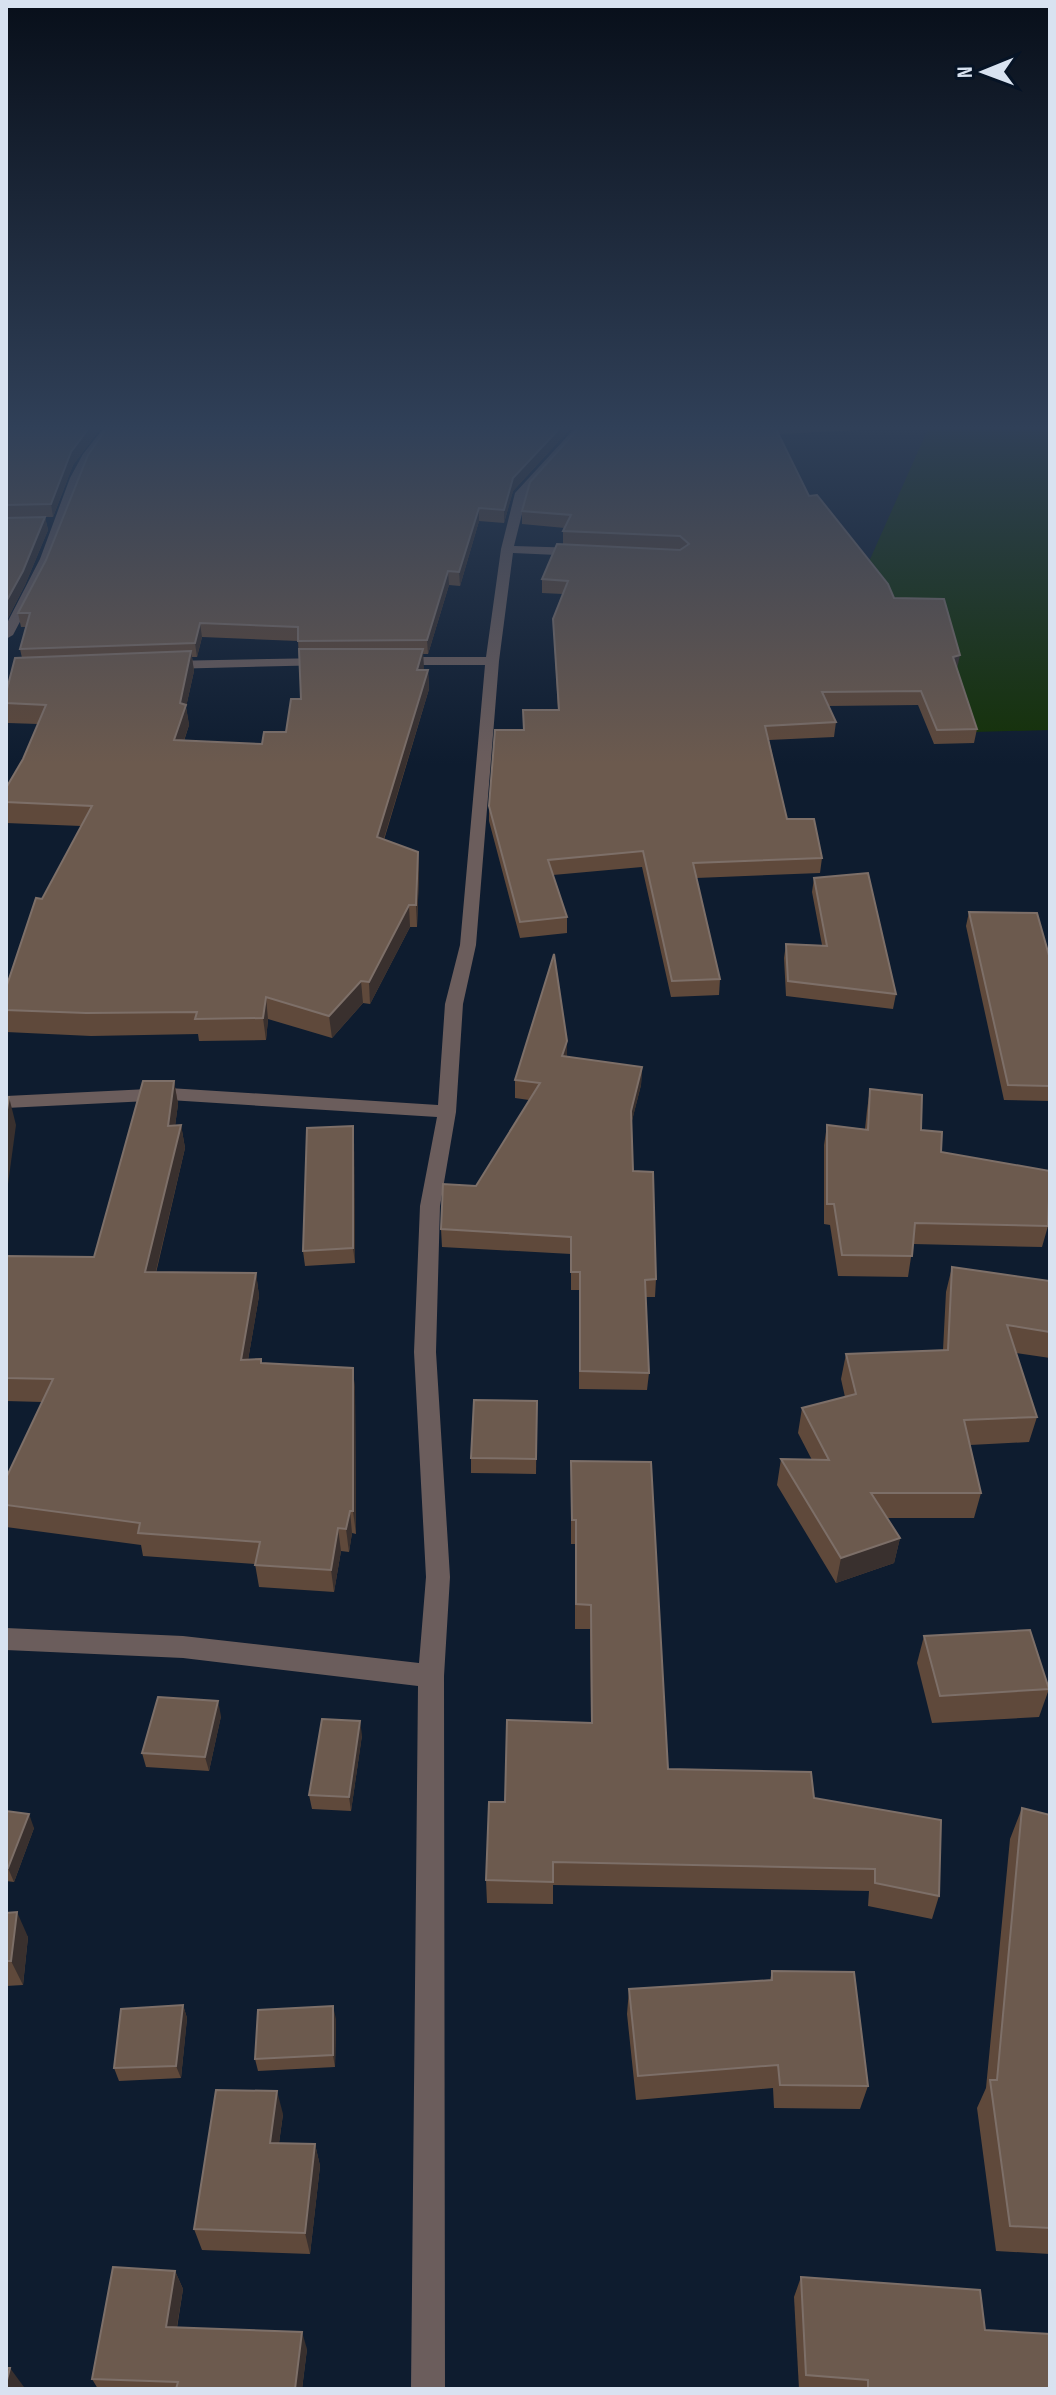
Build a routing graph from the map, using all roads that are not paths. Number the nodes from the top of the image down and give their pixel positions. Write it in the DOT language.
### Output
graph roads {
  1 [pos="46,541"];
  2 [pos="509,541"];
  3 [pos="507,549"];
  4 [pos="585,552"];
  5 [pos="6,635"];
  6 [pos="492,661"];
  7 [pos="339,662"];
  8 [pos="385,662"];
  9 [pos="157,666"];
  10 [pos="6,1102"];
  11 [pos="447,1112"];
  12 [pos="6,1639"];
  13 [pos="431,1676"];
  14 [pos="428,2389"];
  1 -- 5 [label="street"];
  2 -- 3 [label="street"];
  3 -- 4 [label="street"];
  3 -- 6 [label="street"];
  6 -- 8 [label="street"];
  6 -- 11 [label="street"];
  7 -- 9 [label="street"];
  10 -- 11 [label="street"];
  11 -- 13 [label="street"];
  12 -- 13 [label="street"];
  13 -- 14 [label="street"];
}
